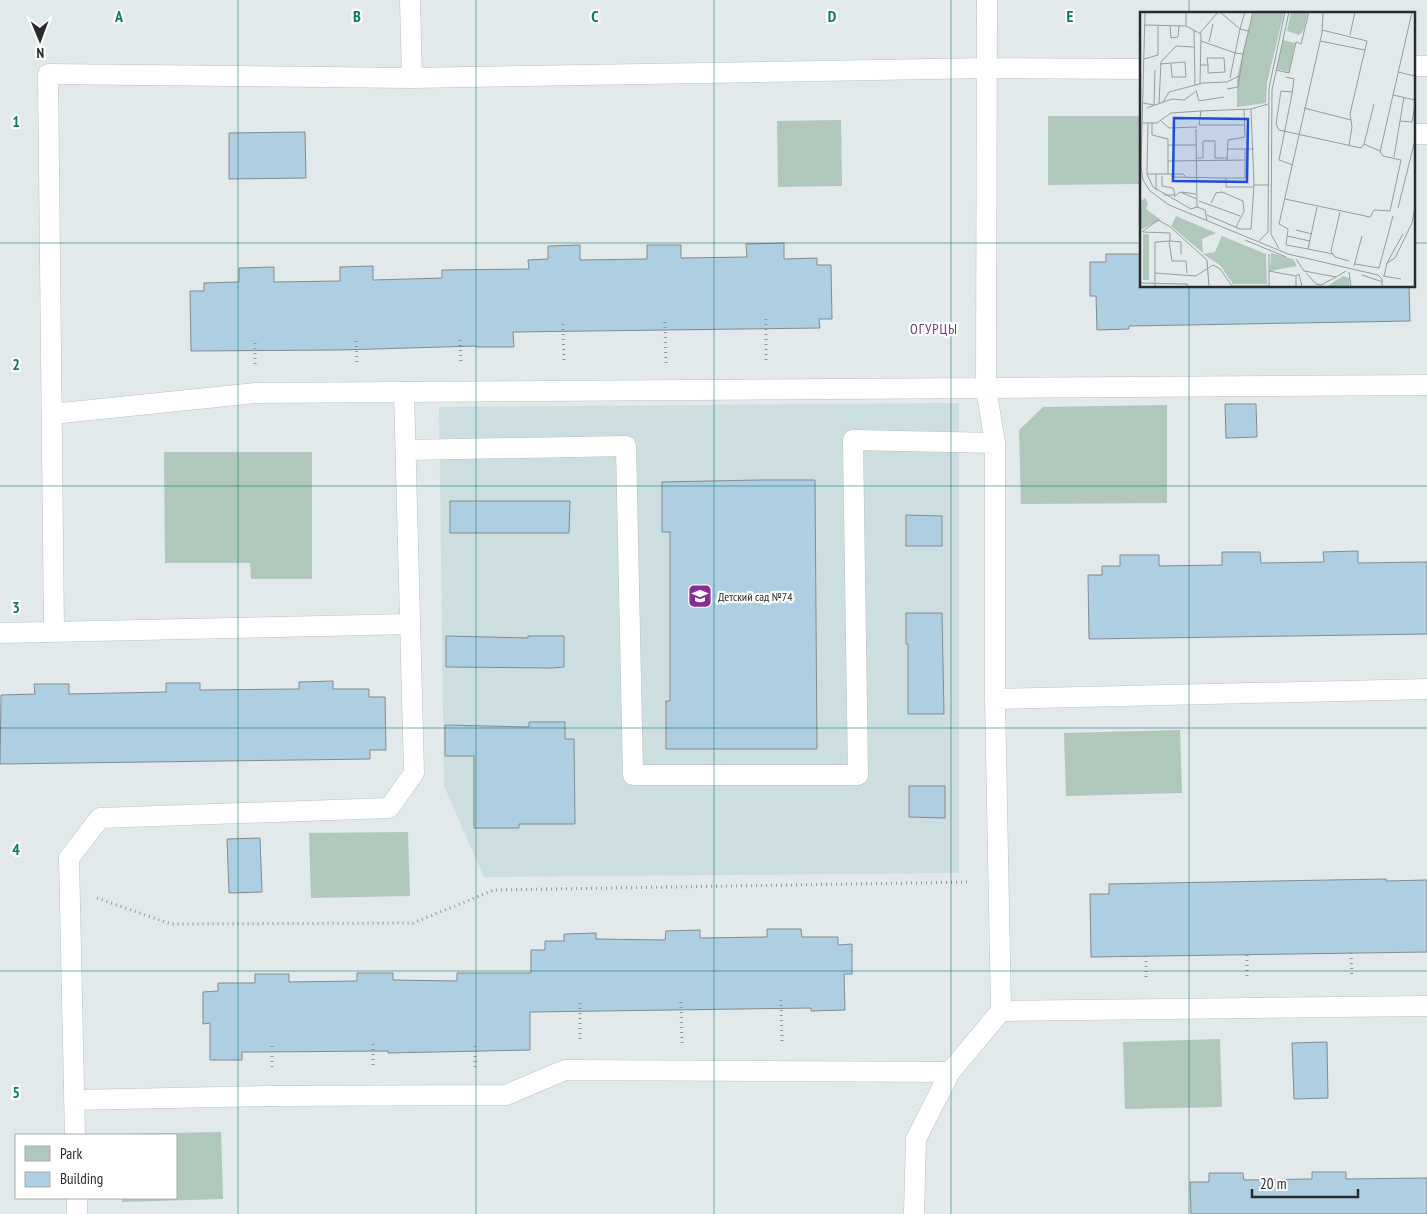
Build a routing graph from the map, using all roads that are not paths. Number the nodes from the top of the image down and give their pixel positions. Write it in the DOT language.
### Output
graph roads {
  1 [pos="410,0"];
  2 [pos="987,0"];
  3 [pos="1414,66"];
  4 [pos="1427,66"];
  5 [pos="987,68"];
  6 [pos="1140,69"];
  7 [pos="412,78"];
  8 [pos="1414,134"];
  9 [pos="1427,134"];
  10 [pos="1427,385"];
  11 [pos="986,388"];
  12 [pos="404,392"];
  13 [pos="52,414"];
  14 [pos="995,443"];
  15 [pos="406,450"];
  16 [pos="410,624"];
  17 [pos="54,632"];
  18 [pos="0,633"];
  19 [pos="1427,689"];
  20 [pos="995,699"];
  21 [pos="1427,1006"];
  22 [pos="1001,1011"];
  23 [pos="950,1072"];
  24 [pos="74,1100"];
  25 [pos="75,1134"];
  26 [pos="77,1199"];
  27 [pos="77,1214"];
  28 [pos="914,1214"];
  1 -- 7 [label="lane"];
  2 -- 5 [label="lane"];
  3 -- 4 [label="lane"];
  5 -- 6 [label="lane"];
  5 -- 7 [label="lane"];
  5 -- 11 [label="lane"];
  7 -- 13 [label="lane"];
  8 -- 9 [label="lane"];
  10 -- 11 [label="lane"];
  11 -- 12 [label="lane"];
  11 -- 14 [label="lane"];
  12 -- 13 [label="lane"];
  12 -- 15 [label="lane"];
  13 -- 17 [label="lane"];
  14 -- 15 [label="lane"];
  14 -- 20 [label="lane"];
  15 -- 16 [label="lane"];
  16 -- 17 [label="lane"];
  16 -- 24 [label="lane"];
  17 -- 18 [label="lane"];
  19 -- 20 [label="lane"];
  20 -- 22 [label="lane"];
  21 -- 22 [label="lane"];
  22 -- 23 [label="lane"];
  23 -- 24 [label="lane"];
  23 -- 28 [label="lane"];
  24 -- 25 [label="lane"];
  26 -- 27 [label="lane"];
}
